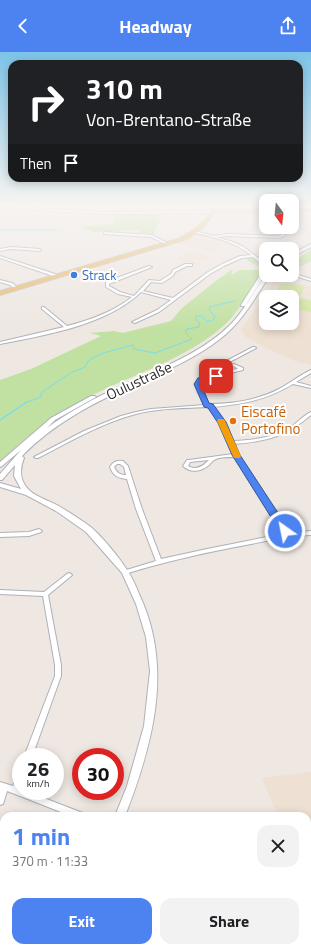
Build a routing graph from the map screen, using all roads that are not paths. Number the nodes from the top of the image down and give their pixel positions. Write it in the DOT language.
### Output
graph roads {
  1 [pos="165,245"];
  2 [pos="236,245"];
  3 [pos="311,245"];
  4 [pos="0,250"];
  5 [pos="40,250"];
  6 [pos="299,252"];
  7 [pos="253,256"];
  8 [pos="0,257"];
  9 [pos="259,260"];
  10 [pos="192,265"];
  11 [pos="150,267"];
  12 [pos="57,276"];
  13 [pos="299,276"];
  14 [pos="0,280"];
  15 [pos="259,280"];
  16 [pos="311,280"];
  17 [pos="264,282"];
  18 [pos="16,288"];
  19 [pos="141,291"];
  20 [pos="0,293"];
  21 [pos="134,297"];
  22 [pos="172,299"];
  23 [pos="43,308"];
  24 [pos="134,322"];
  25 [pos="66,327"];
  26 [pos="0,344"];
  27 [pos="254,348"];
  28 [pos="311,371"];
  29 [pos="293,383"];
  30 [pos="311,387"];
  31 [pos="208,405"];
  32 [pos="311,413"];
  33 [pos="49,430"];
  34 [pos="231,443"];
  35 [pos="236,455"];
  36 [pos="36,458"];
  37 [pos="213,458"];
  38 [pos="0,465"];
  39 [pos="128,477"];
  40 [pos="0,478"];
  41 [pos="0,485"];
  42 [pos="28,493"];
  43 [pos="39,531"];
  44 [pos="311,533"];
  45 [pos="0,535"];
  46 [pos="286,536"];
  47 [pos="159,561"];
  48 [pos="125,572"];
  49 [pos="69,575"];
  50 [pos="0,592"];
  51 [pos="46,594"];
  52 [pos="31,748"];
  53 [pos="2,787"];
  54 [pos="12,789"];
  55 [pos="40,800"];
  56 [pos="0,801"];
  57 [pos="70,812"];
  58 [pos="122,812"];
  1 -- 12 [label="main road"];
  2 -- 7 [label="street"];
  3 -- 6 [label="main road"];
  4 -- 5 [label="street"];
  7 -- 9 [label="street"];
  7 -- 22 [label="street"];
  8 -- 12 [label="street"];
  10 -- 19 [label="street"];
  11 -- 21 [label="street"];
  12 -- 18 [label="main road"];
  13 -- 16 [label="street"];
  14 -- 18 [label="street"];
  15 -- 38 [label="main road, Oulustraße"];
  17 -- 33 [label="main road, Oulustraße"];
  18 -- 20 [label="main road"];
  19 -- 21 [label="street"];
  19 -- 22 [label="street"];
  21 -- 25 [label="street"];
  22 -- 24 [label="street"];
  23 -- 25 [label="street"];
  25 -- 26 [label="street"];
  27 -- 31 [label="street"];
  28 -- 29 [label="street"];
  29 -- 30 [label="street"];
  29 -- 31 [label="street"];
  31 -- 34 [label="street"];
  31 -- 36 [label="street"];
  32 -- 34 [label="street"];
  33 -- 40 [label="main road, Oulustraße"];
  33 -- 42 [label="main road"];
  34 -- 35 [label="street"];
  35 -- 37 [label="street"];
  35 -- 46 [label="street"];
  37 -- 37 [label="street"];
  39 -- 47 [label="street"];
  41 -- 42 [label="main road"];
  42 -- 48 [label="main road"];
  43 -- 45 [label="street"];
  44 -- 46 [label="street"];
  46 -- 47 [label="street"];
  47 -- 48 [label="street"];
  48 -- 58 [label="main road"];
  49 -- 51 [label="street"];
  50 -- 51 [label="street"];
  51 -- 52 [label="street"];
  53 -- 54 [label="street"];
  53 -- 56 [label="street"];
  55 -- 57 [label="street"];
}
